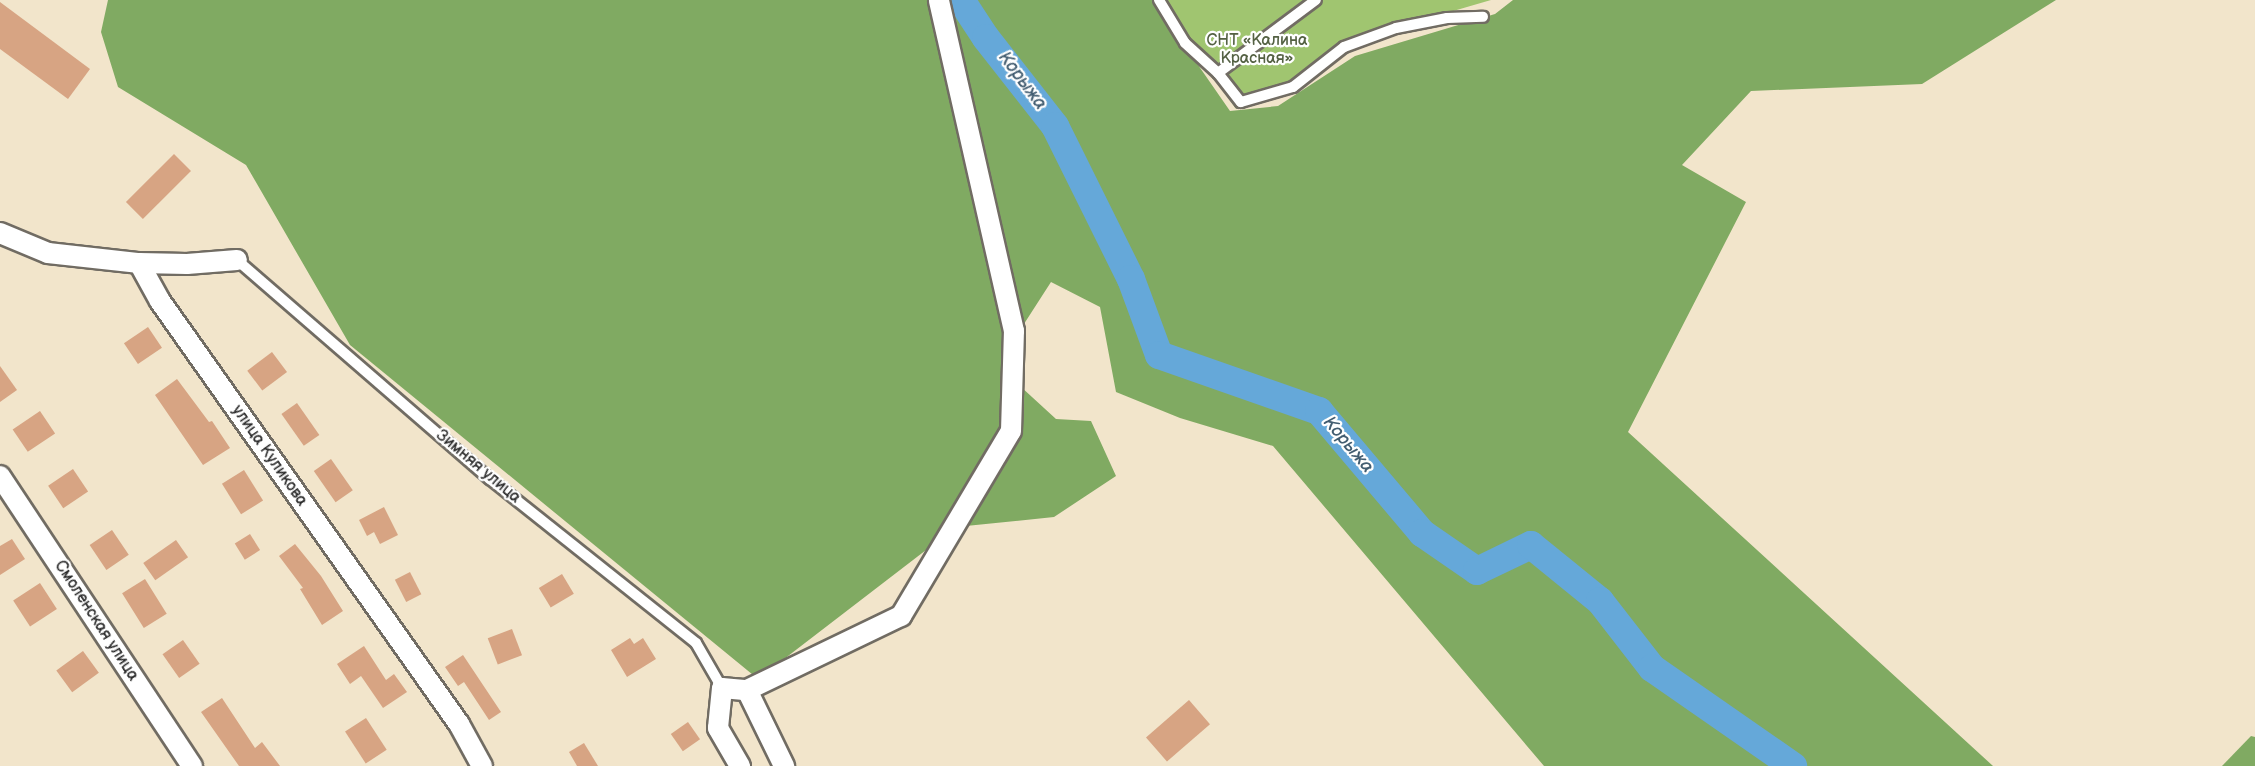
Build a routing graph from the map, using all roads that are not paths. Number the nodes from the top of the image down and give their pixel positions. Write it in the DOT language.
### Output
graph roads {
  1 [pos="939,0"];
  2 [pos="1159,0"];
  3 [pos="1316,0"];
  4 [pos="1483,17"];
  5 [pos="1218,73"];
  6 [pos="0,233"];
  7 [pos="237,260"];
  8 [pos="139,263"];
  9 [pos="0,476"];
  10 [pos="722,688"];
  11 [pos="747,690"];
  12 [pos="192,766"];
  13 [pos="482,766"];
  14 [pos="740,766"];
  15 [pos="784,766"];
  1 -- 11 [label="street"];
  2 -- 5 [label="lane"];
  3 -- 5 [label="lane"];
  4 -- 5 [label="lane"];
  6 -- 8 [label="street"];
  7 -- 8 [label="street, Зимняя улица"];
  7 -- 10 [label="lane, Зимняя улица"];
  8 -- 13 [label="street, улица Куликова"];
  9 -- 12 [label="street, Смоленская улица"];
  10 -- 11 [label="street"];
  10 -- 14 [label="street"];
  11 -- 15 [label="street"];
}
